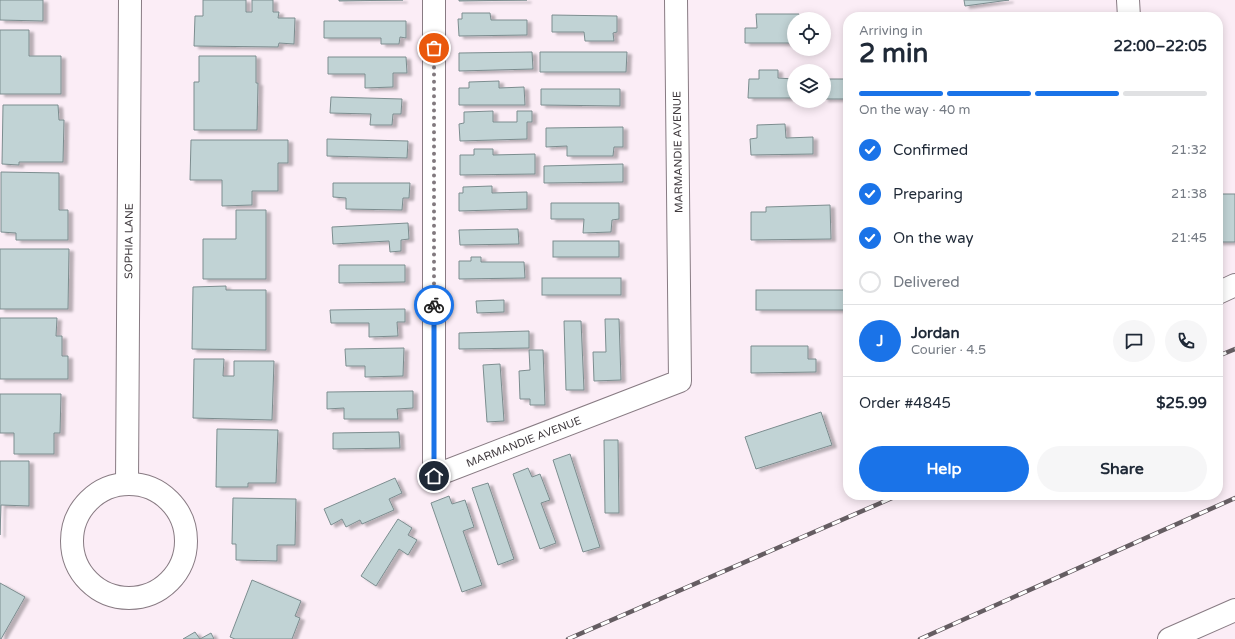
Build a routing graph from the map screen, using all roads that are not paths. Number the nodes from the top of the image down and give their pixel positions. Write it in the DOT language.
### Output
graph roads {
  1 [pos="130,0"];
  2 [pos="434,0"];
  3 [pos="676,0"];
  4 [pos="1128,0"];
  5 [pos="1129,12"];
  6 [pos="1235,285"];
  7 [pos="1223,291"];
  8 [pos="127,483"];
  9 [pos="1235,610"];
  10 [pos="1169,639"];
  1 -- 8 [label="street, SOPHIA LANE"];
  2 -- 3 [label="street, MARMANDIE AVENUE"];
  4 -- 5 [label="street"];
  6 -- 7 [label="street"];
  8 -- 8 [label="street"];
  9 -- 10 [label="street"];
}
